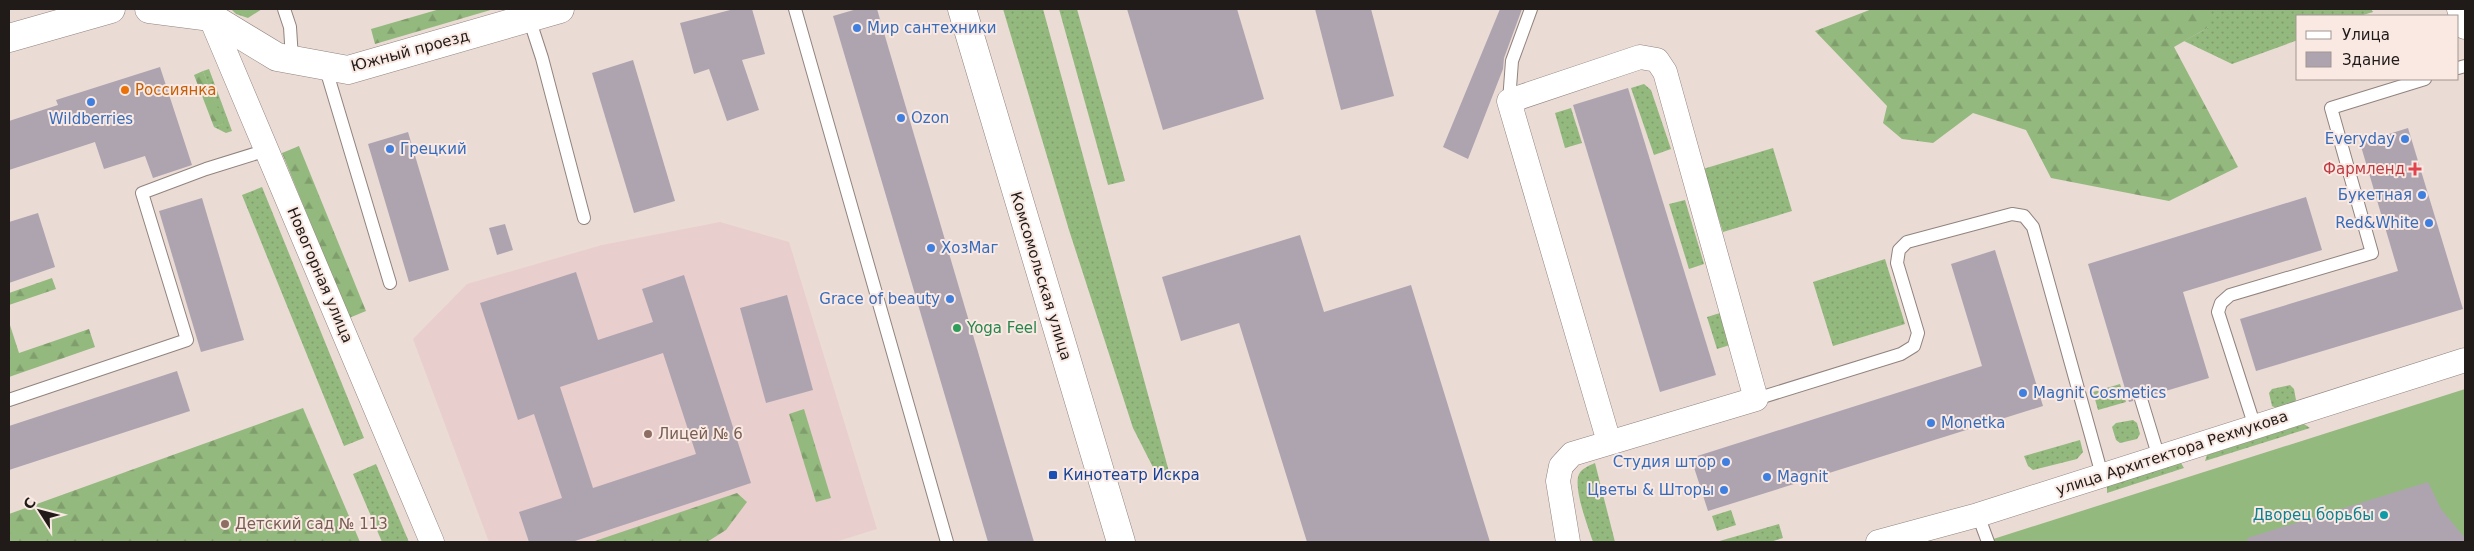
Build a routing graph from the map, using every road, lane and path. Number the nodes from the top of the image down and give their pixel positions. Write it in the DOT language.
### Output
graph roads {
  1 [pos="111,9"];
  2 [pos="149,9"];
  3 [pos="284,9"];
  4 [pos="560,9"];
  5 [pos="795,9"];
  6 [pos="962,9"];
  7 [pos="1531,9"];
  8 [pos="2459,9"];
  9 [pos="209,13"];
  10 [pos="529,18"];
  11 [pos="2465,27"];
  12 [pos="9,38"];
  13 [pos="292,59"];
  14 [pos="325,66"];
  15 [pos="2422,80"];
  16 [pos="1509,100"];
  17 [pos="266,150"];
  18 [pos="584,218"];
  19 [pos="390,283"];
  20 [pos="2465,360"];
  21 [pos="1756,399"];
  22 [pos="2141,399"];
  23 [pos="9,400"];
  24 [pos="2255,427"];
  25 [pos="1609,442"];
  26 [pos="2159,458"];
  27 [pos="2102,475"];
  28 [pos="1978,515"];
  29 [pos="432,542"];
  30 [pos="947,542"];
  31 [pos="1121,542"];
  32 [pos="1568,542"];
  33 [pos="1878,542"];
  34 [pos="1988,542"];
  1 -- 12 [label="main road"];
  2 -- 9 [label="main road, Южный проезд"];
  3 -- 13 [label="lane"];
  4 -- 10 [label="main road, Южный проезд"];
  5 -- 30 [label="lane"];
  6 -- 31 [label="main road, Комсомольская улица"];
  7 -- 16 [label="lane"];
  8 -- 11 [label="street"];
  9 -- 13 [label="main road, Южный проезд"];
  9 -- 17 [label="street, Новогорная улица"];
  10 -- 14 [label="main road, Южный проезд"];
  10 -- 18 [label="lane"];
  13 -- 14 [label="main road, Южный проезд"];
  14 -- 19 [label="lane"];
  15 -- 24 [label="lane"];
  16 -- 21 [label="street"];
  16 -- 25 [label="street"];
  17 -- 23 [label="lane"];
  17 -- 29 [label="street, Новогорная улица"];
  20 -- 24 [label="street, улица Архитектора Рехмукова"];
  21 -- 25 [label="street"];
  21 -- 27 [label="lane"];
  22 -- 26 [label="lane"];
  24 -- 26 [label="street, улица Архитектора Рехмукова"];
  25 -- 32 [label="street"];
  26 -- 27 [label="street, улица Архитектора Рехмукова"];
  27 -- 28 [label="street, улица Архитектора Рехмукова"];
  28 -- 33 [label="street, улица Архитектора Рехмукова"];
  28 -- 34 [label="lane"];
}
